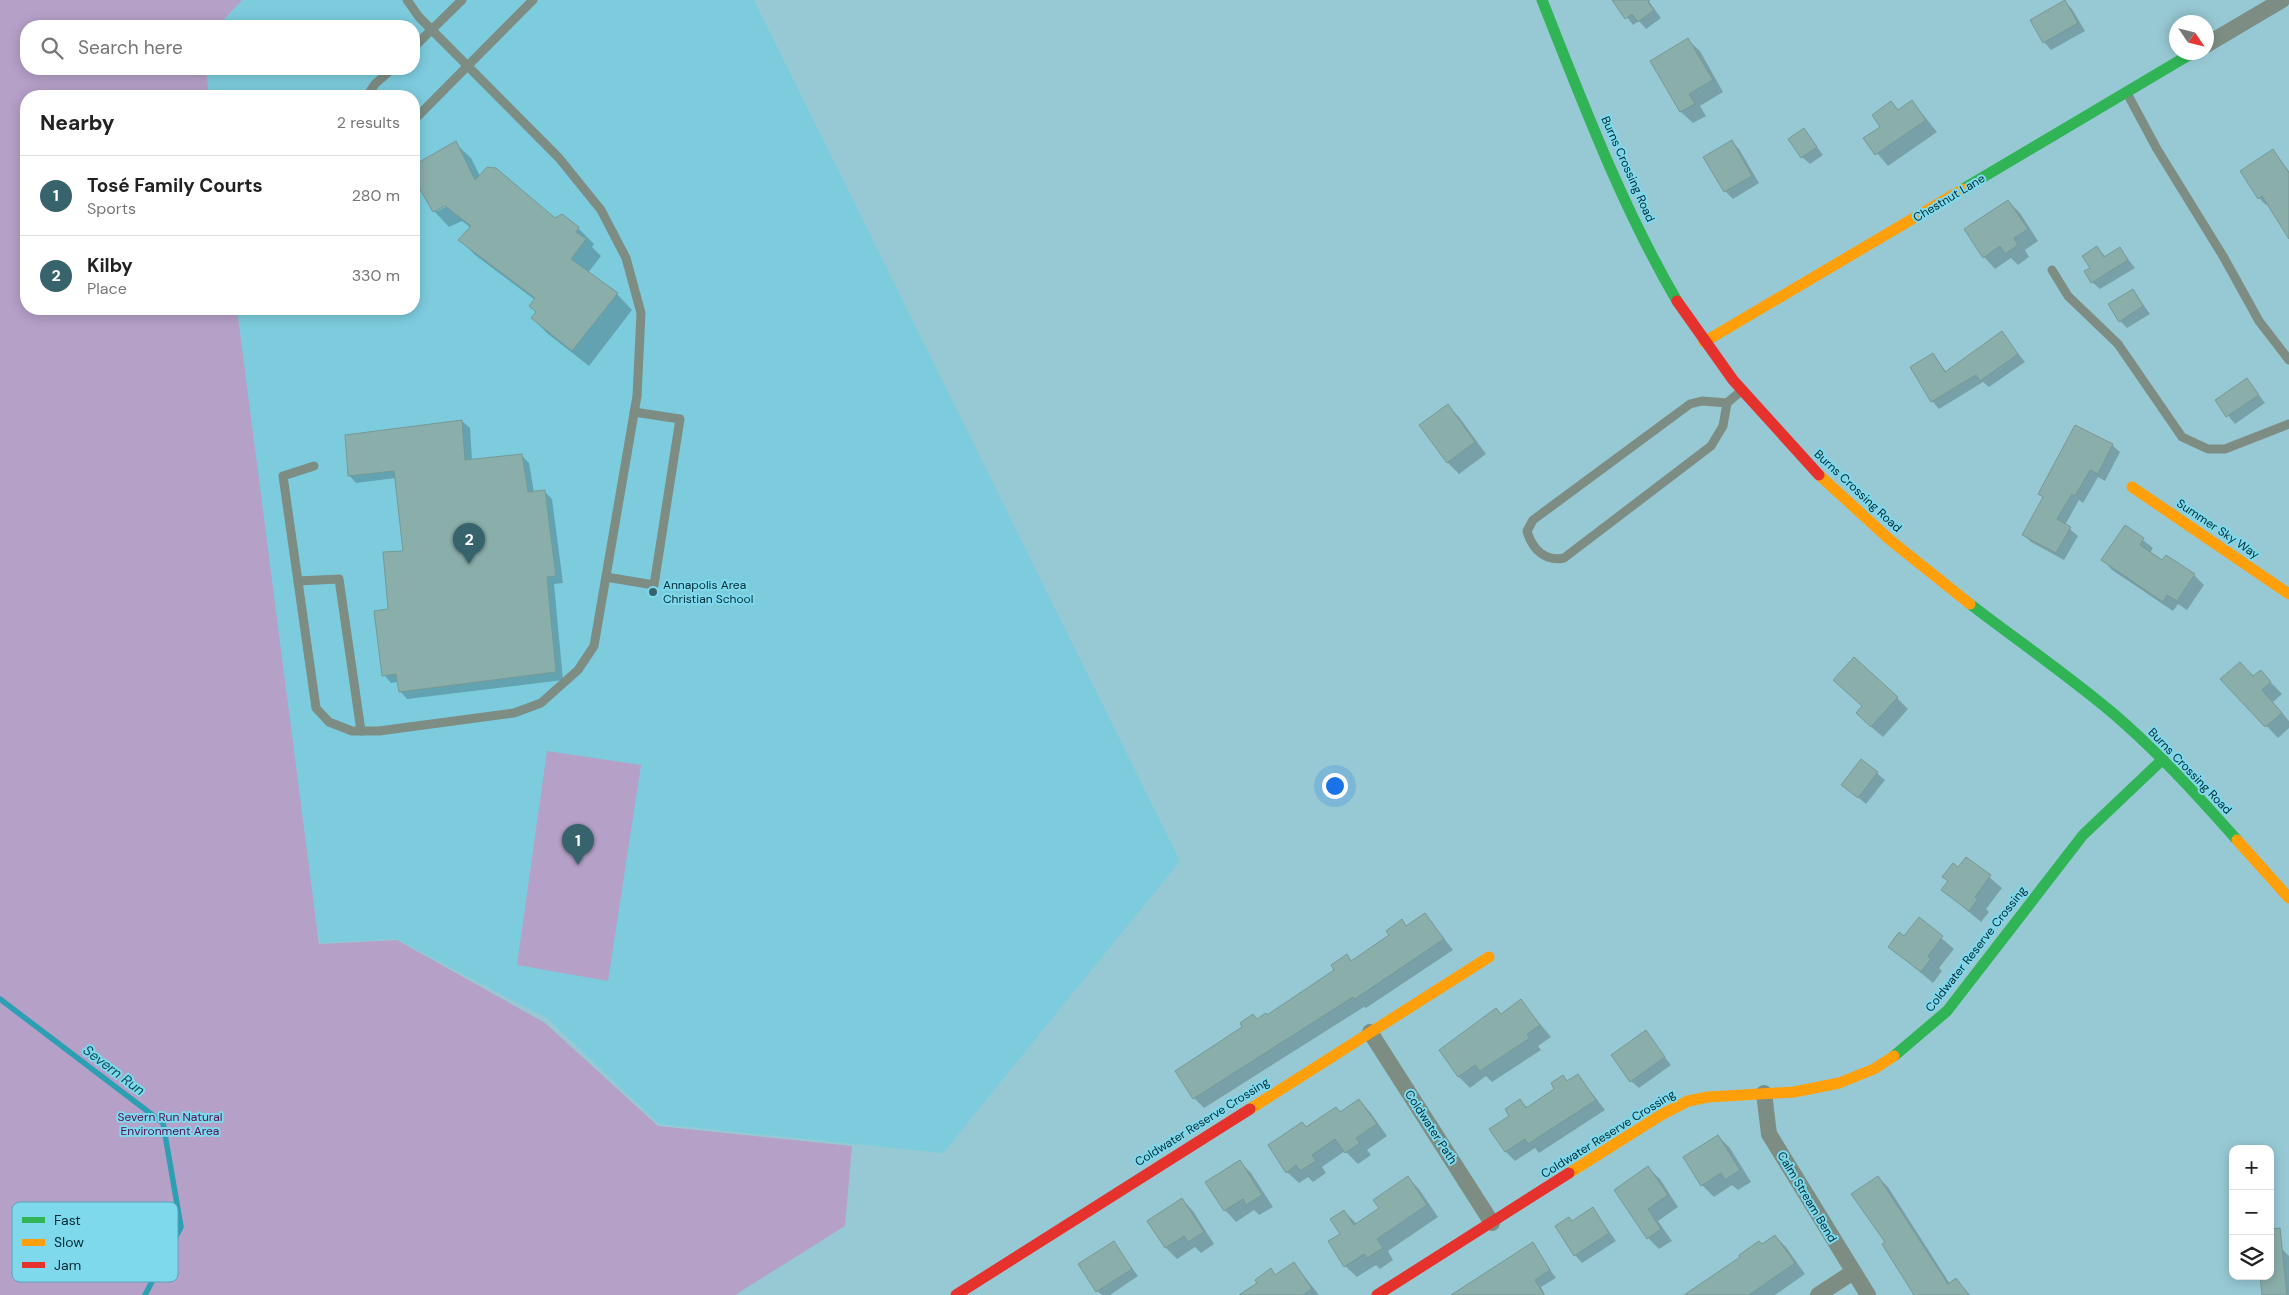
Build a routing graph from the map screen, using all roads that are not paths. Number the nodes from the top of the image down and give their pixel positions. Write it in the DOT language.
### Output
graph roads {
  1 [pos="407,0"];
  2 [pos="462,0"];
  3 [pos="534,0"];
  4 [pos="1542,0"];
  5 [pos="2282,0"];
  6 [pos="431,30"];
  7 [pos="2214,40"];
  8 [pos="420,41"];
  9 [pos="2181,60"];
  10 [pos="468,66"];
  11 [pos="385,75"];
  12 [pos="371,90"];
  13 [pos="2127,93"];
  14 [pos="420,114"];
  15 [pos="2052,270"];
  16 [pos="1704,342"];
  17 [pos="2289,360"];
  18 [pos="1741,391"];
  19 [pos="1727,403"];
  20 [pos="634,412"];
  21 [pos="2289,424"];
  22 [pos="314,466"];
  23 [pos="2132,487"];
  24 [pos="606,578"];
  25 [pos="298,582"];
  26 [pos="2289,594"];
  27 [pos="361,731"];
  28 [pos="2163,759"];
  29 [pos="2289,898"];
  30 [pos="1489,957"];
  31 [pos="1370,1032"];
  32 [pos="1764,1094"];
  33 [pos="1492,1222"];
  34 [pos="1853,1272"];
  35 [pos="956,1295"];
  36 [pos="1377,1295"];
  37 [pos="1818,1295"];
  38 [pos="1868,1295"];
  1 -- 6 [label="lane"];
  2 -- 6 [label="lane"];
  3 -- 10 [label="lane"];
  4 -- 16 [label="street, Burns Crossing Road"];
  5 -- 7 [label="street"];
  6 -- 8 [label="lane"];
  6 -- 10 [label="lane"];
  9 -- 13 [label="street, Chestnut Lane"];
  10 -- 14 [label="lane"];
  10 -- 20 [label="lane"];
  11 -- 12 [label="lane"];
  13 -- 16 [label="street, Chestnut Lane"];
  13 -- 17 [label="lane"];
  15 -- 21 [label="lane"];
  16 -- 18 [label="street, Burns Crossing Road"];
  18 -- 19 [label="lane"];
  18 -- 28 [label="street, Burns Crossing Road"];
  19 -- 19 [label="lane"];
  20 -- 24 [label="lane"];
  20 -- 24 [label="lane"];
  22 -- 25 [label="lane"];
  23 -- 26 [label="street, Summer Sky Way"];
  24 -- 27 [label="lane"];
  25 -- 27 [label="lane"];
  25 -- 27 [label="lane"];
  28 -- 29 [label="street, Burns Crossing Road"];
  28 -- 32 [label="street, Coldwater Reserve Crossing"];
  30 -- 31 [label="street, Coldwater Reserve Crossing"];
  31 -- 33 [label="street, Coldwater Path"];
  31 -- 35 [label="street, Coldwater Reserve Crossing"];
  32 -- 33 [label="street, Coldwater Reserve Crossing"];
  32 -- 34 [label="street, Calm Stream Bend"];
  33 -- 36 [label="street, Coldwater Reserve Crossing"];
  34 -- 37 [label="street"];
  34 -- 38 [label="street, Calm Stream Bend"];
}
